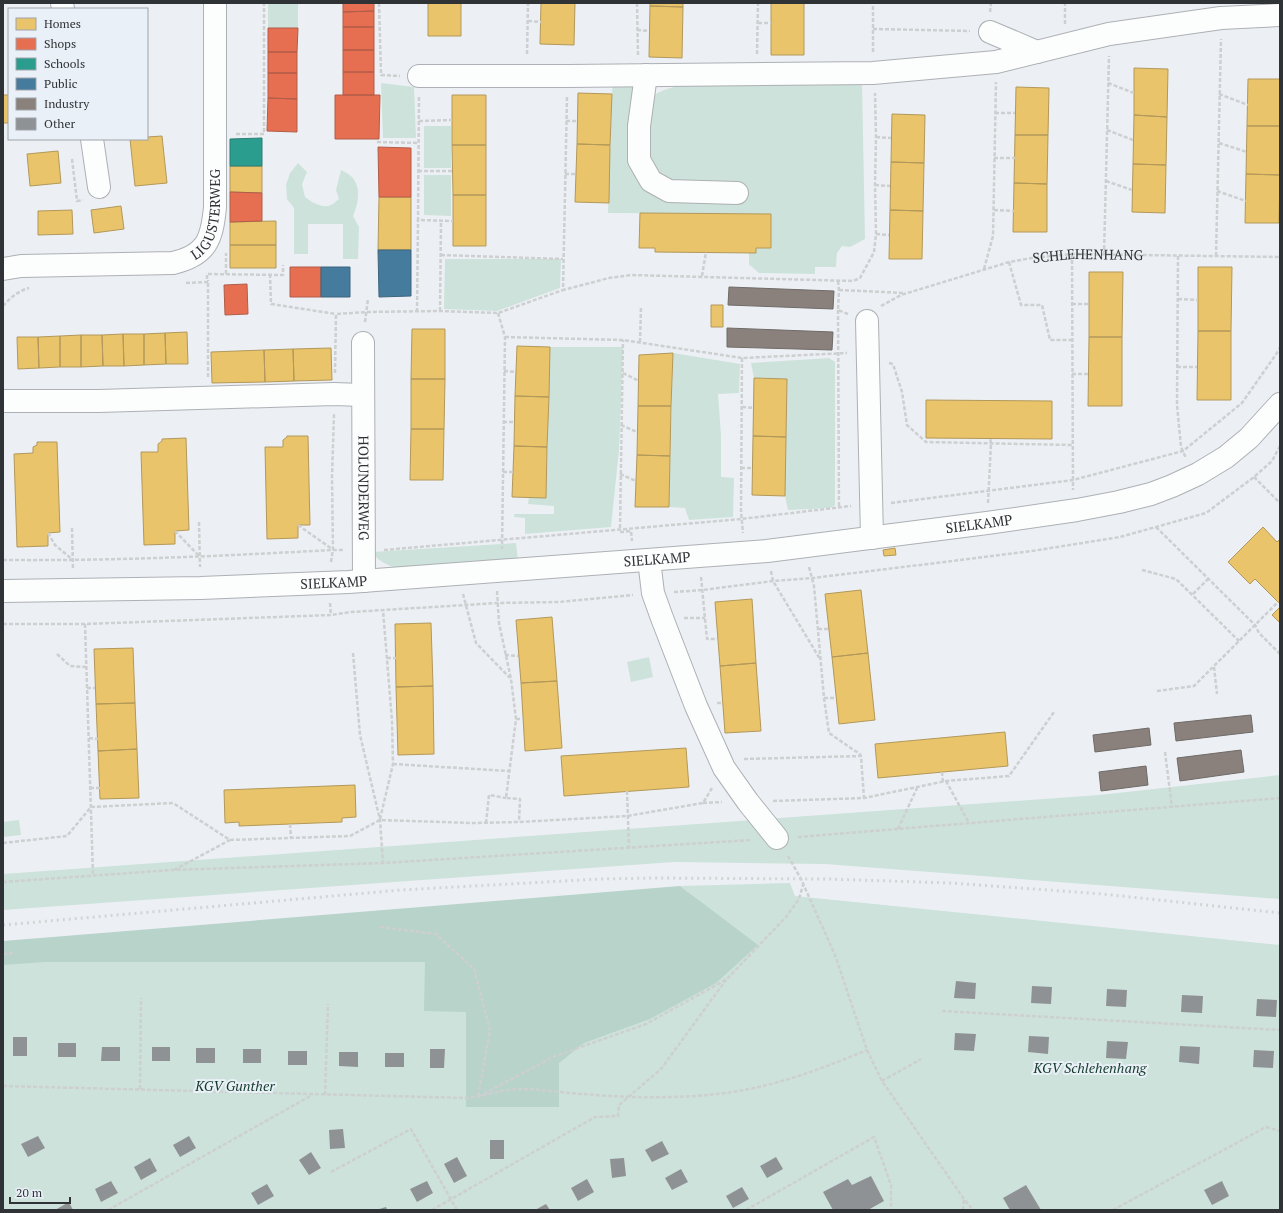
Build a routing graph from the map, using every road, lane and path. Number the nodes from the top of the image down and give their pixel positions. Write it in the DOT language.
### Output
graph roads {
  1 [pos="215,3"];
  2 [pos="264,3"];
  3 [pos="379,3"];
  4 [pos="528,3"];
  5 [pos="638,3"];
  6 [pos="758,3"];
  7 [pos="873,3"];
  8 [pos="1280,15"];
  9 [pos="1221,18"];
  10 [pos="528,21"];
  11 [pos="541,22"];
  12 [pos="758,23"];
  13 [pos="771,23"];
  14 [pos="873,29"];
  15 [pos="637,30"];
  16 [pos="649,31"];
  17 [pos="990,32"];
  18 [pos="1109,34"];
  19 [pos="1037,52"];
  20 [pos="996,62"];
  21 [pos="757,74"];
  22 [pos="642,75"];
  23 [pos="419,76"];
  24 [pos="527,76"];
  25 [pos="568,76"];
  26 [pos="874,83"];
  27 [pos="1108,83"];
  28 [pos="1134,93"];
  29 [pos="1219,94"];
  30 [pos="1248,105"];
  31 [pos="995,112"];
  32 [pos="1015,113"];
  33 [pos="452,120"];
  34 [pos="419,121"];
  35 [pos="566,121"];
  36 [pos="578,121"];
  37 [pos="1107,130"];
  38 [pos="264,134"];
  39 [pos="876,137"];
  40 [pos="891,138"];
  41 [pos="92,140"];
  42 [pos="1133,140"];
  43 [pos="378,142"];
  44 [pos="419,143"];
  45 [pos="1218,143"];
  46 [pos="1247,152"];
  47 [pos="994,158"];
  48 [pos="1015,158"];
  49 [pos="418,171"];
  50 [pos="452,171"];
  51 [pos="565,174"];
  52 [pos="576,174"];
  53 [pos="1106,181"];
  54 [pos="875,185"];
  55 [pos="890,186"];
  56 [pos="99,187"];
  57 [pos="1132,190"];
  58 [pos="1217,191"];
  59 [pos="737,193"];
  60 [pos="1246,200"];
  61 [pos="994,210"];
  62 [pos="1014,211"];
  63 [pos="418,220"];
  64 [pos="441,221"];
  65 [pos="453,221"];
  66 [pos="876,234"];
  67 [pos="889,234"];
  68 [pos="203,247"];
  69 [pos="706,252"];
  70 [pos="1072,254"];
  71 [pos="441,255"];
  72 [pos="1104,255"];
  73 [pos="1178,256"];
  74 [pos="1216,256"];
  75 [pos="1280,257"];
  76 [pos="563,259"];
  77 [pos="1009,262"];
  78 [pos="283,265"];
  79 [pos="3,269"];
  80 [pos="984,270"];
  81 [pos="207,274"];
  82 [pos="270,274"];
  83 [pos="702,276"];
  84 [pos="838,280"];
  85 [pos="207,282"];
  86 [pos="31,288"];
  87 [pos="563,290"];
  88 [pos="839,290"];
  89 [pos="908,293"];
  90 [pos="368,299"];
  91 [pos="1178,299"];
  92 [pos="1198,300"];
  93 [pos="1072,304"];
  94 [pos="1089,304"];
  95 [pos="3,306"];
  96 [pos="881,306"];
  97 [pos="641,307"];
  98 [pos="838,310"];
  99 [pos="367,312"];
  100 [pos="418,312"];
  101 [pos="498,313"];
  102 [pos="336,314"];
  103 [pos="866,321"];
  104 [pos="504,337"];
  105 [pos="623,340"];
  106 [pos="1072,340"];
  107 [pos="640,342"];
  108 [pos="363,343"];
  109 [pos="1280,347"];
  110 [pos="867,352"];
  111 [pos="838,353"];
  112 [pos="742,358"];
  113 [pos="1177,367"];
  114 [pos="1197,367"];
  115 [pos="504,371"];
  116 [pos="516,372"];
  117 [pos="622,373"];
  118 [pos="1072,374"];
  119 [pos="1088,374"];
  120 [pos="638,381"];
  121 [pos="334,394"];
  122 [pos="362,395"];
  123 [pos="210,397"];
  124 [pos="3,401"];
  125 [pos="1279,406"];
  126 [pos="742,407"];
  127 [pos="754,408"];
  128 [pos="503,422"];
  129 [pos="514,422"];
  130 [pos="621,425"];
  131 [pos="637,432"];
  132 [pos="990,438"];
  133 [pos="991,443"];
  134 [pos="1072,445"];
  135 [pos="1183,451"];
  136 [pos="1184,455"];
  137 [pos="741,468"];
  138 [pos="752,468"];
  139 [pos="503,472"];
  140 [pos="513,472"];
  141 [pos="620,474"];
  142 [pos="1254,477"];
  143 [pos="636,481"];
  144 [pos="1073,482"];
  145 [pos="988,491"];
  146 [pos="891,503"];
  147 [pos="1280,503"];
  148 [pos="852,506"];
  149 [pos="839,508"];
  150 [pos="741,519"];
  151 [pos="199,522"];
  152 [pos="298,526"];
  153 [pos="1156,527"];
  154 [pos="72,528"];
  155 [pos="620,530"];
  156 [pos="175,531"];
  157 [pos="48,533"];
  158 [pos="743,533"];
  159 [pos="872,538"];
  160 [pos="502,540"];
  161 [pos="632,544"];
  162 [pos="332,550"];
  163 [pos="378,550"];
  164 [pos="200,551"];
  165 [pos="348,551"];
  166 [pos="767,551"];
  167 [pos="73,554"];
  168 [pos="200,557"];
  169 [pos="3,560"];
  170 [pos="649,560"];
  171 [pos="73,561"];
  172 [pos="331,562"];
  173 [pos="1142,570"];
  174 [pos="502,571"];
  175 [pos="809,571"];
  176 [pos="460,574"];
  177 [pos="1209,578"];
  178 [pos="364,581"];
  179 [pos="701,582"];
  180 [pos="3,591"];
  181 [pos="497,594"];
  182 [pos="1193,594"];
  183 [pos="1278,602"];
  184 [pos="383,610"];
  185 [pos="685,618"];
  186 [pos="705,618"];
  187 [pos="85,624"];
  188 [pos="1255,625"];
  189 [pos="818,629"];
  190 [pos="829,629"];
  191 [pos="717,639"];
  192 [pos="1239,641"];
  193 [pos="353,653"];
  194 [pos="57,654"];
  195 [pos="1280,654"];
  196 [pos="505,655"];
  197 [pos="518,656"];
  198 [pos="386,658"];
  199 [pos="396,658"];
  200 [pos="821,660"];
  201 [pos="86,667"];
  202 [pos="1214,667"];
  203 [pos="511,679"];
  204 [pos="87,688"];
  205 [pos="95,688"];
  206 [pos="1157,690"];
  207 [pos="1217,694"];
  208 [pos="824,698"];
  209 [pos="835,698"];
  210 [pos="1054,712"];
  211 [pos="516,719"];
  212 [pos="523,719"];
  213 [pos="392,721"];
  214 [pos="397,721"];
  215 [pos="88,738"];
  216 [pos="98,739"];
  217 [pos="1165,752"];
  218 [pos="861,756"];
  219 [pos="394,764"];
  220 [pos="724,768"];
  221 [pos="510,771"];
  222 [pos="942,772"];
  223 [pos="946,782"];
  224 [pos="943,783"];
  225 [pos="90,788"];
  226 [pos="100,788"];
  227 [pos="917,788"];
  228 [pos="627,791"];
  229 [pos="506,798"];
  230 [pos="864,798"];
  231 [pos="1280,798"];
  232 [pos="748,802"];
  233 [pos="91,807"];
  234 [pos="1172,807"];
  235 [pos="627,816"];
  236 [pos="380,820"];
  237 [pos="519,822"];
  238 [pos="486,823"];
  239 [pos="969,823"];
  240 [pos="290,824"];
  241 [pos="898,829"];
  242 [pos="291,838"];
  243 [pos="777,838"];
  244 [pos="230,840"];
  245 [pos="3,843"];
  246 [pos="629,848"];
  247 [pos="383,863"];
  248 [pos="172,870"];
  249 [pos="93,875"];
  250 [pos="3,882"];
  251 [pos="803,885"];
  252 [pos="380,927"];
  253 [pos="14,953"];
  254 [pos="3,954"];
  255 [pos="727,979"];
  256 [pos="141,998"];
  257 [pos="328,1004"];
  258 [pos="942,1011"];
  259 [pos="1280,1030"];
  260 [pos="867,1050"];
  261 [pos="921,1059"];
  262 [pos="882,1082"];
  263 [pos="3,1086"];
  264 [pos="140,1089"];
  265 [pos="312,1094"];
  266 [pos="325,1095"];
  267 [pos="478,1097"];
  268 [pos="628,1097"];
  269 [pos="1280,1131"];
  270 [pos="331,1172"];
  271 [pos="964,1199"];
  272 [pos="451,1200"];
  273 [pos="108,1210"];
  274 [pos="432,1210"];
  275 [pos="456,1210"];
  276 [pos="746,1210"];
  277 [pos="891,1210"];
  278 [pos="963,1210"];
  279 [pos="973,1210"];
  280 [pos="1113,1210"];
  1 -- 68 [label="street, LIGUSTERWEG"];
  2 -- 38 [label="path"];
  3 -- 23 [label="path"];
  4 -- 10 [label="path"];
  5 -- 15 [label="path"];
  6 -- 12 [label="path"];
  7 -- 14 [label="path"];
  8 -- 9 [label="street"];
  9 -- 18 [label="street"];
  9 -- 29 [label="path"];
  10 -- 11 [label="path"];
  10 -- 24 [label="path"];
  12 -- 13 [label="path"];
  12 -- 21 [label="path"];
  14 -- 17 [label="path"];
  14 -- 26 [label="path"];
  15 -- 16 [label="path"];
  15 -- 22 [label="path"];
  17 -- 19 [label="street"];
  18 -- 19 [label="street"];
  18 -- 27 [label="path"];
  19 -- 20 [label="street"];
  20 -- 26 [label="street"];
  20 -- 31 [label="path"];
  21 -- 22 [label="street"];
  21 -- 26 [label="street"];
  22 -- 25 [label="street"];
  22 -- 59 [label="street"];
  23 -- 24 [label="street"];
  23 -- 34 [label="path"];
  24 -- 25 [label="street"];
  25 -- 35 [label="path"];
  26 -- 39 [label="path"];
  27 -- 28 [label="path"];
  27 -- 37 [label="path"];
  29 -- 30 [label="path"];
  29 -- 45 [label="path"];
  31 -- 32 [label="path"];
  31 -- 47 [label="path"];
  33 -- 34 [label="path"];
  34 -- 44 [label="path"];
  35 -- 36 [label="path"];
  35 -- 51 [label="path"];
  37 -- 42 [label="path"];
  37 -- 53 [label="path"];
  39 -- 40 [label="path"];
  39 -- 54 [label="path"];
  41 -- 56 [label="street"];
  43 -- 44 [label="path"];
  44 -- 49 [label="path"];
  45 -- 46 [label="path"];
  45 -- 58 [label="path"];
  47 -- 48 [label="path"];
  47 -- 61 [label="path"];
  49 -- 50 [label="path"];
  49 -- 63 [label="path"];
  51 -- 52 [label="path"];
  51 -- 76 [label="path"];
  53 -- 57 [label="path"];
  53 -- 72 [label="path"];
  54 -- 55 [label="path"];
  54 -- 66 [label="path"];
  58 -- 60 [label="path"];
  58 -- 74 [label="path"];
  61 -- 62 [label="path"];
  61 -- 80 [label="path"];
  63 -- 64 [label="path"];
  63 -- 100 [label="path"];
  64 -- 65 [label="path"];
  64 -- 71 [label="path"];
  66 -- 67 [label="path"];
  66 -- 84 [label="path"];
  68 -- 79 [label="street, LIGUSTERWEG"];
  68 -- 81 [label="path"];
  69 -- 83 [label="path"];
  70 -- 72 [label="path, SCHLEHENHANG"];
  70 -- 77 [label="path, SCHLEHENHANG"];
  70 -- 93 [label="path"];
  71 -- 76 [label="path"];
  71 -- 101 [label="path"];
  72 -- 73 [label="path, SCHLEHENHANG"];
  73 -- 74 [label="path, SCHLEHENHANG"];
  73 -- 91 [label="path"];
  74 -- 75 [label="path, SCHLEHENHANG"];
  76 -- 87 [label="path"];
  77 -- 80 [label="path, SCHLEHENHANG"];
  77 -- 106 [label="path"];
  78 -- 82 [label="path"];
  80 -- 89 [label="path, SCHLEHENHANG"];
  81 -- 82 [label="path"];
  81 -- 85 [label="path"];
  81 -- 123 [label="path"];
  82 -- 102 [label="path"];
  83 -- 84 [label="path"];
  83 -- 87 [label="path"];
  84 -- 88 [label="path"];
  86 -- 95 [label="path"];
  87 -- 101 [label="path"];
  88 -- 89 [label="path"];
  88 -- 98 [label="path"];
  89 -- 96 [label="path, SCHLEHENHANG"];
  90 -- 99 [label="path"];
  91 -- 92 [label="path"];
  91 -- 113 [label="path"];
  93 -- 94 [label="path"];
  93 -- 106 [label="path"];
  97 -- 107 [label="path"];
  98 -- 103 [label="path"];
  98 -- 111 [label="path"];
  101 -- 104 [label="path"];
  103 -- 110 [label="street"];
  104 -- 105 [label="path"];
  104 -- 115 [label="path"];
  105 -- 107 [label="path"];
  105 -- 117 [label="path"];
  106 -- 118 [label="path"];
  107 -- 112 [label="path"];
  108 -- 122 [label="street, HOLUNDERWEG"];
  109 -- 135 [label="path"];
  110 -- 111 [label="path"];
  110 -- 133 [label="path"];
  110 -- 159 [label="street"];
  111 -- 112 [label="path"];
  111 -- 149 [label="path"];
  112 -- 126 [label="path"];
  113 -- 114 [label="path"];
  113 -- 135 [label="path"];
  115 -- 116 [label="path"];
  115 -- 128 [label="path"];
  117 -- 120 [label="path"];
  117 -- 130 [label="path"];
  118 -- 119 [label="path"];
  118 -- 134 [label="path"];
  121 -- 122 [label="street"];
  121 -- 123 [label="street"];
  121 -- 162 [label="path"];
  122 -- 178 [label="street, HOLUNDERWEG"];
  123 -- 124 [label="street"];
  125 -- 159 [label="street, SIELKAMP"];
  126 -- 127 [label="path"];
  126 -- 137 [label="path"];
  128 -- 129 [label="path"];
  128 -- 139 [label="path"];
  130 -- 131 [label="path"];
  130 -- 141 [label="path"];
  132 -- 133 [label="path"];
  133 -- 134 [label="path"];
  133 -- 145 [label="path"];
  134 -- 144 [label="path"];
  135 -- 136 [label="path"];
  135 -- 144 [label="path"];
  137 -- 138 [label="path"];
  137 -- 150 [label="path"];
  139 -- 140 [label="path"];
  139 -- 160 [label="path"];
  141 -- 143 [label="path"];
  141 -- 155 [label="path"];
  142 -- 147 [label="path"];
  144 -- 145 [label="path"];
  145 -- 146 [label="path"];
  148 -- 149 [label="path"];
  149 -- 150 [label="path"];
  150 -- 155 [label="path"];
  150 -- 158 [label="path"];
  151 -- 164 [label="path"];
  152 -- 162 [label="path"];
  153 -- 177 [label="path"];
  154 -- 167 [label="path"];
  155 -- 160 [label="path"];
  155 -- 161 [label="path"];
  156 -- 168 [label="path"];
  157 -- 171 [label="path"];
  159 -- 166 [label="street, SIELKAMP"];
  160 -- 163 [label="path"];
  160 -- 174 [label="path"];
  162 -- 165 [label="path"];
  162 -- 168 [label="path"];
  162 -- 172 [label="path"];
  166 -- 170 [label="street, SIELKAMP"];
  166 -- 200 [label="path"];
  168 -- 171 [label="path"];
  169 -- 171 [label="path"];
  170 -- 174 [label="street, SIELKAMP"];
  170 -- 220 [label="street"];
  173 -- 182 [label="path"];
  174 -- 176 [label="street, SIELKAMP"];
  175 -- 189 [label="path"];
  176 -- 178 [label="street, SIELKAMP"];
  176 -- 203 [label="path"];
  177 -- 182 [label="path"];
  177 -- 188 [label="path"];
  178 -- 180 [label="street, SIELKAMP"];
  179 -- 186 [label="path"];
  181 -- 196 [label="path"];
  182 -- 192 [label="path"];
  183 -- 188 [label="path"];
  184 -- 198 [label="path"];
  185 -- 186 [label="path"];
  186 -- 191 [label="path"];
  187 -- 201 [label="path"];
  188 -- 192 [label="path"];
  188 -- 195 [label="path"];
  189 -- 190 [label="path"];
  189 -- 200 [label="path"];
  192 -- 202 [label="path"];
  193 -- 236 [label="path"];
  194 -- 201 [label="path"];
  196 -- 197 [label="path"];
  196 -- 203 [label="path"];
  198 -- 199 [label="path"];
  198 -- 213 [label="path"];
  200 -- 208 [label="path"];
  201 -- 204 [label="path"];
  202 -- 206 [label="path"];
  202 -- 207 [label="path"];
  203 -- 211 [label="path"];
  204 -- 205 [label="path"];
  204 -- 215 [label="path"];
  208 -- 209 [label="path"];
  208 -- 218 [label="path"];
  210 -- 223 [label="path"];
  211 -- 212 [label="path"];
  211 -- 221 [label="path"];
  213 -- 214 [label="path"];
  213 -- 219 [label="path"];
  215 -- 216 [label="path"];
  215 -- 225 [label="path"];
  217 -- 234 [label="path"];
  218 -- 220 [label="path"];
  218 -- 230 [label="path"];
  219 -- 221 [label="path"];
  219 -- 236 [label="path"];
  220 -- 232 [label="street"];
  220 -- 235 [label="path"];
  221 -- 229 [label="path"];
  222 -- 224 [label="path"];
  223 -- 224 [label="path"];
  223 -- 239 [label="path"];
  224 -- 227 [label="path"];
  225 -- 226 [label="path"];
  225 -- 233 [label="path"];
  227 -- 230 [label="path"];
  227 -- 241 [label="path"];
  228 -- 235 [label="path"];
  229 -- 237 [label="path"];
  229 -- 238 [label="path"];
  230 -- 232 [label="path"];
  231 -- 234 [label="path"];
  232 -- 243 [label="street"];
  233 -- 244 [label="path"];
  233 -- 245 [label="path"];
  233 -- 249 [label="path"];
  234 -- 239 [label="path"];
  235 -- 237 [label="path"];
  235 -- 246 [label="path"];
  236 -- 238 [label="path"];
  236 -- 242 [label="path"];
  236 -- 247 [label="path"];
  237 -- 238 [label="path"];
  239 -- 241 [label="path"];
  240 -- 242 [label="path"];
  241 -- 243 [label="path"];
  242 -- 244 [label="path"];
  243 -- 246 [label="path"];
  243 -- 251 [label="path"];
  244 -- 248 [label="path"];
  246 -- 247 [label="path"];
  247 -- 248 [label="path"];
  248 -- 249 [label="path"];
  249 -- 250 [label="path"];
  251 -- 255 [label="path"];
  251 -- 260 [label="path"];
  252 -- 267 [label="path"];
  253 -- 254 [label="path"];
  255 -- 267 [label="path"];
  255 -- 268 [label="path"];
  256 -- 264 [label="path"];
  257 -- 266 [label="path"];
  258 -- 259 [label="path"];
  260 -- 262 [label="path"];
  260 -- 268 [label="path"];
  261 -- 262 [label="path"];
  262 -- 271 [label="path"];
  263 -- 264 [label="path"];
  264 -- 265 [label="path"];
  265 -- 266 [label="path"];
  265 -- 273 [label="path"];
  266 -- 267 [label="path"];
  267 -- 268 [label="path"];
  268 -- 272 [label="path"];
  269 -- 280 [label="path"];
  270 -- 272 [label="path"];
  271 -- 278 [label="path"];
  271 -- 279 [label="path"];
  272 -- 274 [label="path"];
  272 -- 275 [label="path"];
  276 -- 277 [label="path"];
}
